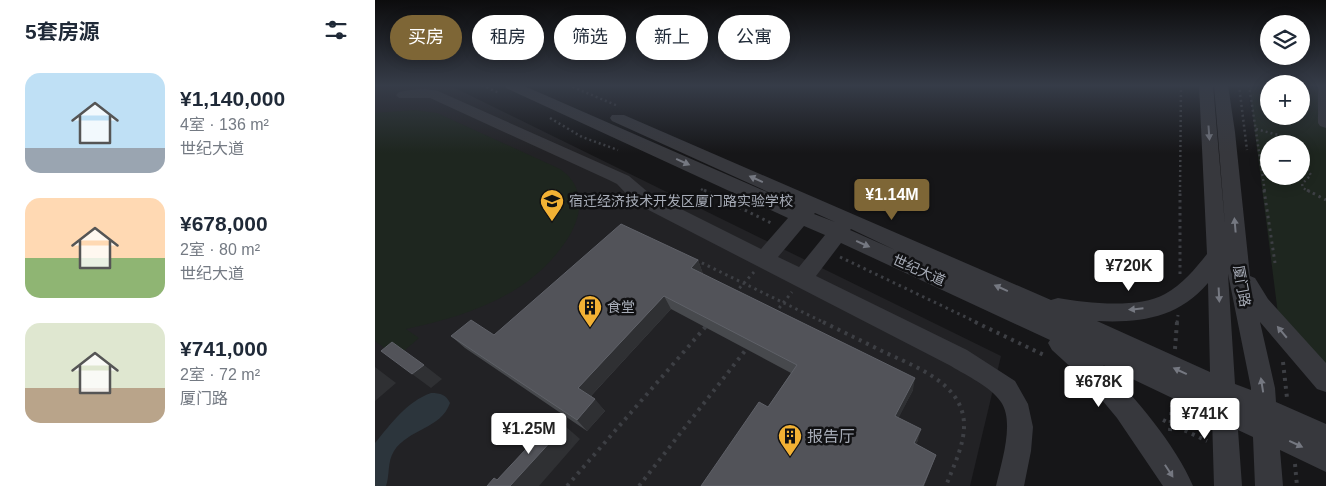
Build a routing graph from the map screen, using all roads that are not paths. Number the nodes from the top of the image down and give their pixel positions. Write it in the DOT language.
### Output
graph roads {
  1 [pos="463,108"];
  2 [pos="549,108"];
  3 [pos="587,108"];
  4 [pos="1207,108"];
  5 [pos="1224,108"];
  6 [pos="1326,108"];
  7 [pos="1326,123"];
  8 [pos="800,217"];
  9 [pos="842,226"];
  10 [pos="1217,256"];
  11 [pos="764,260"];
  12 [pos="1238,270"];
  13 [pos="802,279"];
  14 [pos="1033,312"];
  15 [pos="1326,381"];
  16 [pos="1224,401"];
  17 [pos="1264,420"];
  18 [pos="1326,438"];
  19 [pos="1326,458"];
  20 [pos="1268,478"];
  21 [pos="1010,486"];
  22 [pos="1179,486"];
  23 [pos="1228,486"];
  1 -- 11 [label="street"];
  2 -- 8 [label="street, 世纪大道, one-way"];
  8 -- 3 [label="street, 世纪大道, one-way"];
  4 -- 10 [label="street, 厦门路, one-way"];
  12 -- 5 [label="street, 厦门路, one-way"];
  6 -- 7 [label="street"];
  8 -- 9 [label="street, 世纪大道"];
  8 -- 11 [label="street"];
  9 -- 13 [label="street"];
  9 -- 14 [label="street, 世纪大道"];
  10 -- 14 [label="street, one-way"];
  10 -- 16 [label="street, 厦门路, one-way"];
  11 -- 13 [label="street"];
  15 -- 12 [label="street, one-way"];
  17 -- 12 [label="street, 厦门路, one-way"];
  13 -- 21 [label="street"];
  14 -- 16 [label="street, 世纪大道"];
  14 -- 22 [label="street, one-way"];
  16 -- 17 [label="street, 世纪大道"];
  16 -- 23 [label="street, 厦门路"];
  17 -- 18 [label="street, 世纪大道"];
  17 -- 19 [label="street, 世纪大道, one-way"];
  17 -- 20 [label="street, 厦门路"];
}
